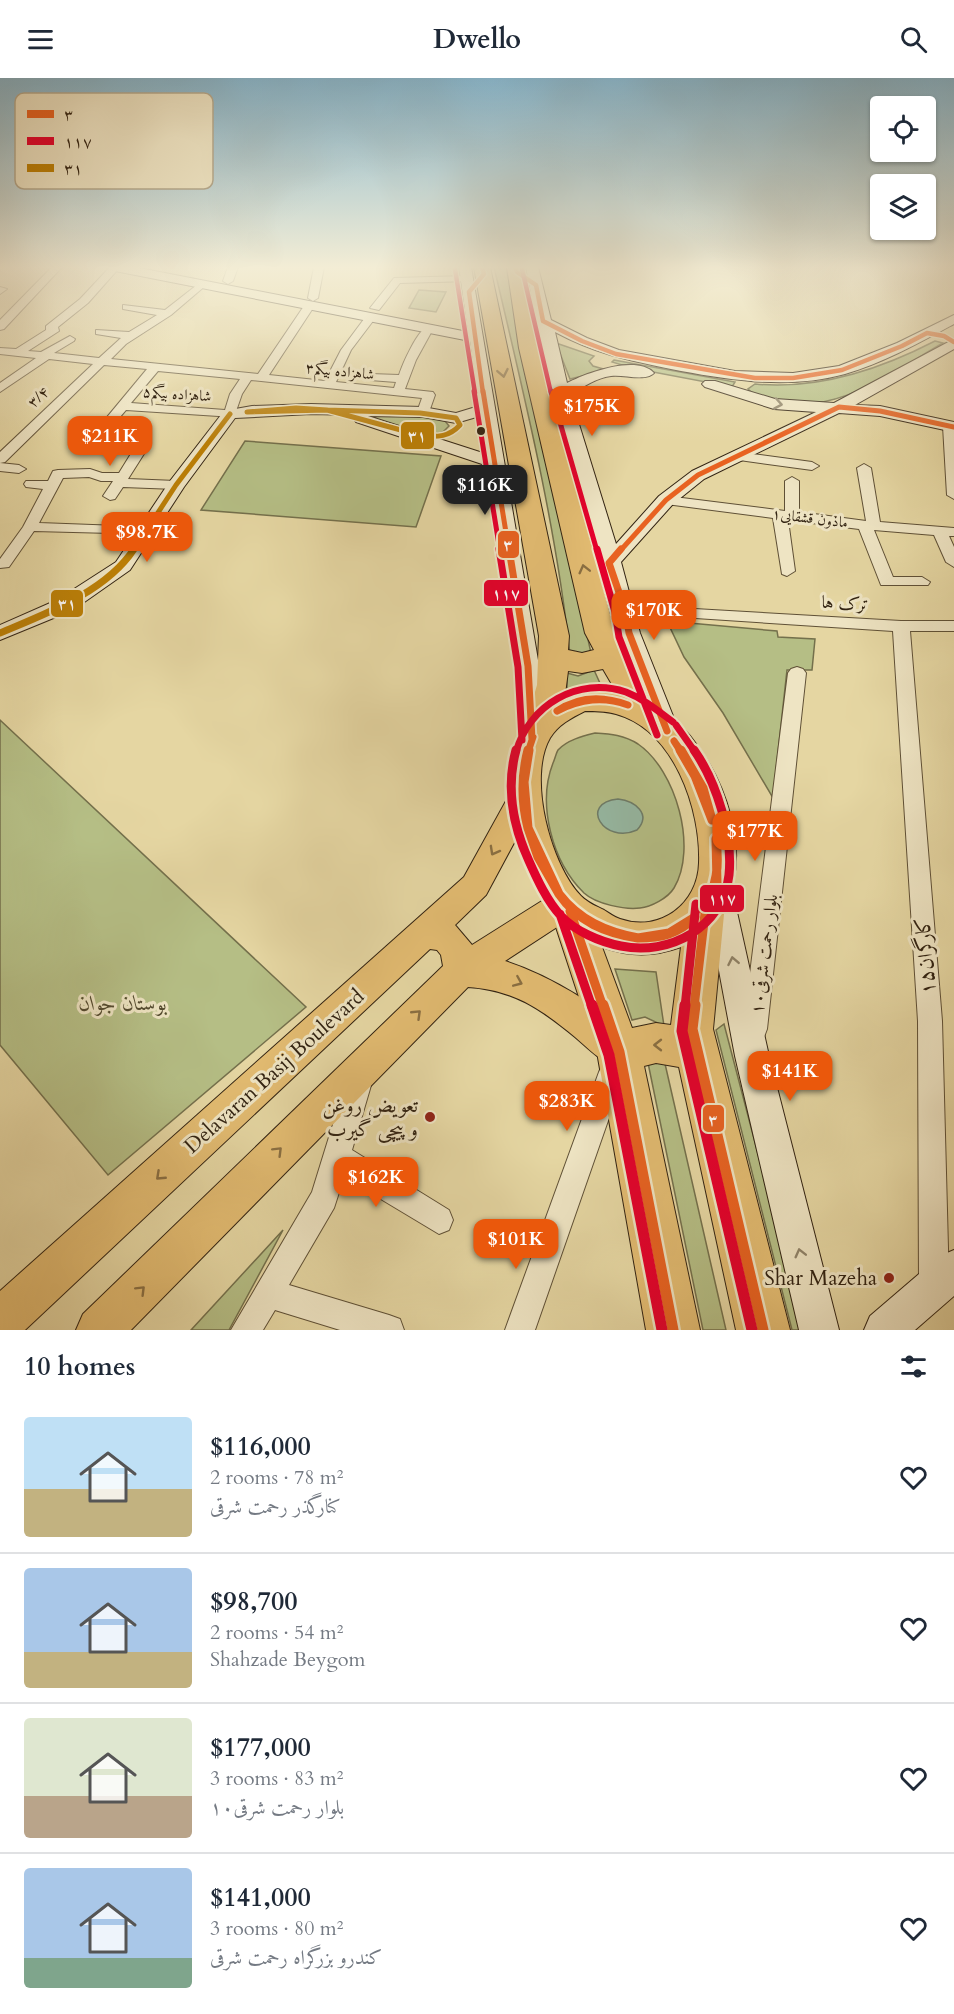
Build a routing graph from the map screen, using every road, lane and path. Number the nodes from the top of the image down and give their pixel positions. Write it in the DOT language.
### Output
graph roads {
  1 [pos="53,325"];
  2 [pos="147,325"];
  3 [pos="296,325"];
  4 [pos="364,325"];
  5 [pos="416,325"];
  6 [pos="453,325"];
  7 [pos="473,325"];
  8 [pos="484,325"];
  9 [pos="531,325"];
  10 [pos="544,325"];
  11 [pos="552,325"];
  12 [pos="942,325"];
  13 [pos="432,330"];
  14 [pos="927,333"];
  15 [pos="132,336"];
  16 [pos="475,338"];
  17 [pos="70,339"];
  18 [pos="954,342"];
  19 [pos="119,345"];
  20 [pos="0,351"];
  21 [pos="21,351"];
  22 [pos="616,354"];
  23 [pos="44,356"];
  24 [pos="100,361"];
  25 [pos="155,367"];
  26 [pos="0,369"];
  27 [pos="555,369"];
  28 [pos="623,369"];
  29 [pos="23,372"];
  30 [pos="248,376"];
  31 [pos="370,377"];
  32 [pos="261,378"];
  33 [pos="755,378"];
  34 [pos="403,379"];
  35 [pos="328,385"];
  36 [pos="538,385"];
  37 [pos="879,385"];
  38 [pos="0,388"];
  39 [pos="398,392"];
  40 [pos="562,393"];
  41 [pos="745,395"];
  42 [pos="122,406"];
  43 [pos="839,407"];
  44 [pos="486,409"];
  45 [pos="337,411"];
  46 [pos="423,412"];
  47 [pos="230,414"];
  48 [pos="456,418"];
  49 [pos="951,426"];
  50 [pos="104,428"];
  51 [pos="415,435"];
  52 [pos="94,446"];
  53 [pos="737,456"];
  54 [pos="0,459"];
  55 [pos="58,459"];
  56 [pos="495,463"];
  57 [pos="812,466"];
  58 [pos="0,467"];
  59 [pos="864,468"];
  60 [pos="19,469"];
  61 [pos="55,480"];
  62 [pos="120,480"];
  63 [pos="792,481"];
  64 [pos="31,484"];
  65 [pos="176,485"];
  66 [pos="954,495"];
  67 [pos="110,496"];
  68 [pos="666,500"];
  69 [pos="786,515"];
  70 [pos="870,525"];
  71 [pos="30,526"];
  72 [pos="146,531"];
  73 [pos="946,532"];
  74 [pos="954,562"];
  75 [pos="609,563"];
  76 [pos="4,564"];
  77 [pos="786,571"];
  78 [pos="922,582"];
  79 [pos="625,610"];
  80 [pos="902,626"];
  81 [pos="954,627"];
  82 [pos="0,633"];
  83 [pos="611,654"];
  84 [pos="553,655"];
  85 [pos="797,673"];
  86 [pos="658,724"];
  87 [pos="537,732"];
  88 [pos="522,800"];
  89 [pos="712,894"];
  90 [pos="568,907"];
  91 [pos="424,934"];
  92 [pos="461,971"];
  93 [pos="697,1050"];
  94 [pos="619,1052"];
  95 [pos="752,1056"];
  96 [pos="365,1064"];
  97 [pos="338,1157"];
  98 [pos="439,1220"];
  99 [pos="944,1278"];
  100 [pos="268,1293"];
  101 [pos="0,1322"];
  102 [pos="99,1330"];
  103 [pos="246,1330"];
  104 [pos="389,1330"];
  105 [pos="520,1330"];
  106 [pos="673,1330"];
  107 [pos="763,1330"];
  108 [pos="819,1330"];
  109 [pos="884,1330"];
  1 -- 21 [label="street"];
  2 -- 15 [label="street, ۳/۴"];
  3 -- 32 [label="street"];
  4 -- 35 [label="street"];
  5 -- 13 [label="street"];
  6 -- 13 [label="street"];
  7 -- 16 [label="street"];
  8 -- 84 [label="highway, one-way"];
  9 -- 36 [label="highway"];
  10 -- 27 [label="street"];
  11 -- 22 [label="street"];
  12 -- 14 [label="street"];
  13 -- 16 [label="street"];
  13 -- 34 [label="street"];
  14 -- 18 [label="street"];
  14 -- 33 [label="street"];
  15 -- 19 [label="street, ۳/۴"];
  15 -- 19 [label="street"];
  16 -- 44 [label="street"];
  17 -- 23 [label="street"];
  18 -- 37 [label="street"];
  19 -- 24 [label="street, ۳/۴"];
  20 -- 23 [label="street, ۳شاهزاده بیگم"];
  22 -- 28 [label="street"];
  22 -- 33 [label="street"];
  23 -- 24 [label="street, ۳شاهزاده بیگم"];
  23 -- 29 [label="street"];
  24 -- 25 [label="street, ۳شاهزاده بیگم"];
  24 -- 54 [label="street, ۳/۴"];
  25 -- 30 [label="street, ۳شاهزاده بیگم"];
  25 -- 42 [label="street"];
  26 -- 29 [label="street"];
  27 -- 36 [label="highway"];
  27 -- 40 [label="street"];
  28 -- 40 [label="street"];
  28 -- 41 [label="street"];
  29 -- 38 [label="street"];
  30 -- 32 [label="street, ۳شاهزاده بیگم"];
  30 -- 47 [label="street"];
  31 -- 34 [label="street"];
  32 -- 35 [label="street, ۳شاهزاده بیگم"];
  33 -- 41 [label="street"];
  34 -- 39 [label="street"];
  35 -- 39 [label="street, ۳شاهزاده بیگم"];
  83 -- 36 [label="highway, one-way"];
  37 -- 43 [label="street"];
  37 -- 49 [label="street"];
  39 -- 46 [label="street, ۳شاهزاده بیگم"];
  40 -- 75 [label="street"];
  41 -- 43 [label="street, one-way"];
  42 -- 47 [label="street, شاهزاده بیگم۵"];
  42 -- 50 [label="street"];
  43 -- 49 [label="street"];
  43 -- 53 [label="street"];
  44 -- 48 [label="street"];
  44 -- 56 [label="street"];
  45 -- 46 [label="street"];
  45 -- 47 [label="street"];
  45 -- 51 [label="street"];
  46 -- 48 [label="street"];
  47 -- 65 [label="street"];
  48 -- 51 [label="street"];
  49 -- 66 [label="street"];
  51 -- 56 [label="street"];
  52 -- 62 [label="street"];
  53 -- 57 [label="street"];
  53 -- 68 [label="street"];
  55 -- 61 [label="street"];
  56 -- 87 [label="street"];
  58 -- 60 [label="street"];
  59 -- 70 [label="street"];
  61 -- 62 [label="street"];
  61 -- 64 [label="street"];
  61 -- 71 [label="street"];
  62 -- 65 [label="street"];
  62 -- 67 [label="street"];
  63 -- 69 [label="street"];
  65 -- 72 [label="street"];
  68 -- 69 [label="street, ماذون قشقایی۱"];
  68 -- 75 [label="street"];
  69 -- 70 [label="street, ماذون قشقایی۱"];
  69 -- 77 [label="street"];
  70 -- 73 [label="street, ماذون قشقایی۱"];
  70 -- 78 [label="street"];
  71 -- 72 [label="street"];
  71 -- 76 [label="street"];
  72 -- 82 [label="street"];
  73 -- 74 [label="street"];
  75 -- 79 [label="street"];
  79 -- 80 [label="street, ترک ها"];
  79 -- 86 [label="street"];
  80 -- 81 [label="street, ترک ها"];
  80 -- 99 [label="street, ۱۵کارگران"];
  83 -- 84 [label="highway"];
  83 -- 86 [label="highway"];
  84 -- 87 [label="highway"];
  85 -- 95 [label="street, ۱۰بلوار رحمت شرقی"];
  86 -- 87 [label="highway"];
  86 -- 89 [label="highway"];
  87 -- 88 [label="highway"];
  88 -- 90 [label="highway"];
  88 -- 91 [label="main road, Delavaran Basij Boulevard, one-way"];
  89 -- 90 [label="highway"];
  89 -- 93 [label="highway"];
  95 -- 89 [label="street, one-way"];
  90 -- 92 [label="main road"];
  90 -- 94 [label="highway"];
  91 -- 92 [label="main road"];
  91 -- 101 [label="main road, Delavaran Basij Boulevard, one-way"];
  92 -- 94 [label="main road, one-way"];
  96 -- 92 [label="main road, one-way"];
  93 -- 94 [label="highway, one-way"];
  93 -- 107 [label="highway"];
  94 -- 105 [label="street"];
  94 -- 106 [label="highway"];
  108 -- 95 [label="street, one-way"];
  96 -- 97 [label="street"];
  102 -- 96 [label="main road, one-way"];
  97 -- 98 [label="street"];
  97 -- 100 [label="street"];
  99 -- 109 [label="street"];
  100 -- 103 [label="street"];
  100 -- 104 [label="street"];
}
